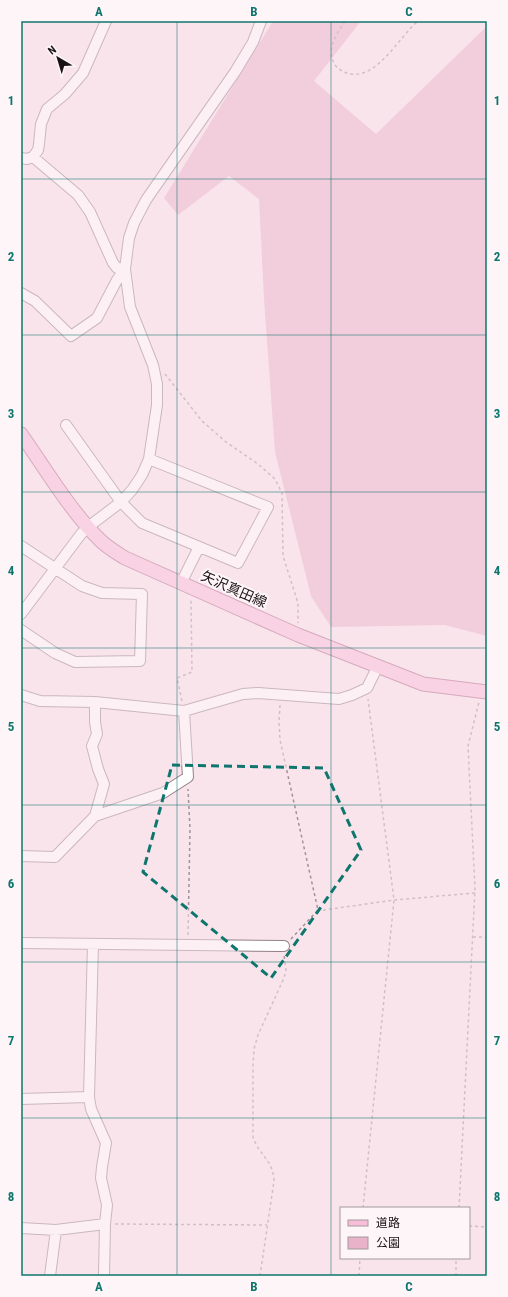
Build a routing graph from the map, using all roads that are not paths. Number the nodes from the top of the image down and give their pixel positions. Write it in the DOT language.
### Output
graph roads {
  1 [pos="106,21"];
  2 [pos="261,21"];
  3 [pos="33,157"];
  4 [pos="21,158"];
  5 [pos="125,269"];
  6 [pos="21,293"];
  7 [pos="66,425"];
  8 [pos="21,434"];
  9 [pos="149,459"];
  10 [pos="121,502"];
  11 [pos="88,527"];
  12 [pos="21,546"];
  13 [pos="199,547"];
  14 [pos="55,569"];
  15 [pos="186,585"];
  16 [pos="21,614"];
  17 [pos="21,630"];
  18 [pos="378,666"];
  19 [pos="484,691"];
  20 [pos="21,695"];
  21 [pos="95,702"];
  22 [pos="184,711"];
  23 [pos="95,816"];
  24 [pos="21,856"];
  25 [pos="21,942"];
  26 [pos="93,944"];
  27 [pos="284,946"];
  28 [pos="90,1097"];
  29 [pos="21,1099"];
  30 [pos="105,1224"];
  31 [pos="21,1228"];
  32 [pos="56,1230"];
  33 [pos="50,1276"];
  34 [pos="104,1276"];
  1 -- 3 [label="street"];
  2 -- 5 [label="street"];
  3 -- 4 [label="street"];
  3 -- 5 [label="street"];
  5 -- 6 [label="street"];
  5 -- 9 [label="street"];
  7 -- 10 [label="street"];
  8 -- 11 [label="main road, 矢沢真田線"];
  9 -- 10 [label="street"];
  9 -- 13 [label="street"];
  10 -- 11 [label="street"];
  10 -- 13 [label="street"];
  11 -- 14 [label="street"];
  11 -- 15 [label="main road, 矢沢真田線"];
  12 -- 14 [label="street"];
  13 -- 15 [label="street"];
  14 -- 16 [label="street"];
  14 -- 17 [label="street"];
  15 -- 18 [label="main road, 矢沢真田線"];
  18 -- 19 [label="main road, 矢沢真田線"];
  18 -- 22 [label="street"];
  20 -- 21 [label="street"];
  21 -- 22 [label="street"];
  21 -- 23 [label="street"];
  22 -- 23 [label="street"];
  23 -- 24 [label="street"];
  25 -- 26 [label="street"];
  26 -- 27 [label="street"];
  26 -- 28 [label="street"];
  28 -- 29 [label="street"];
  28 -- 30 [label="street"];
  30 -- 32 [label="street"];
  30 -- 34 [label="street"];
  31 -- 32 [label="street"];
  32 -- 33 [label="street"];
}
